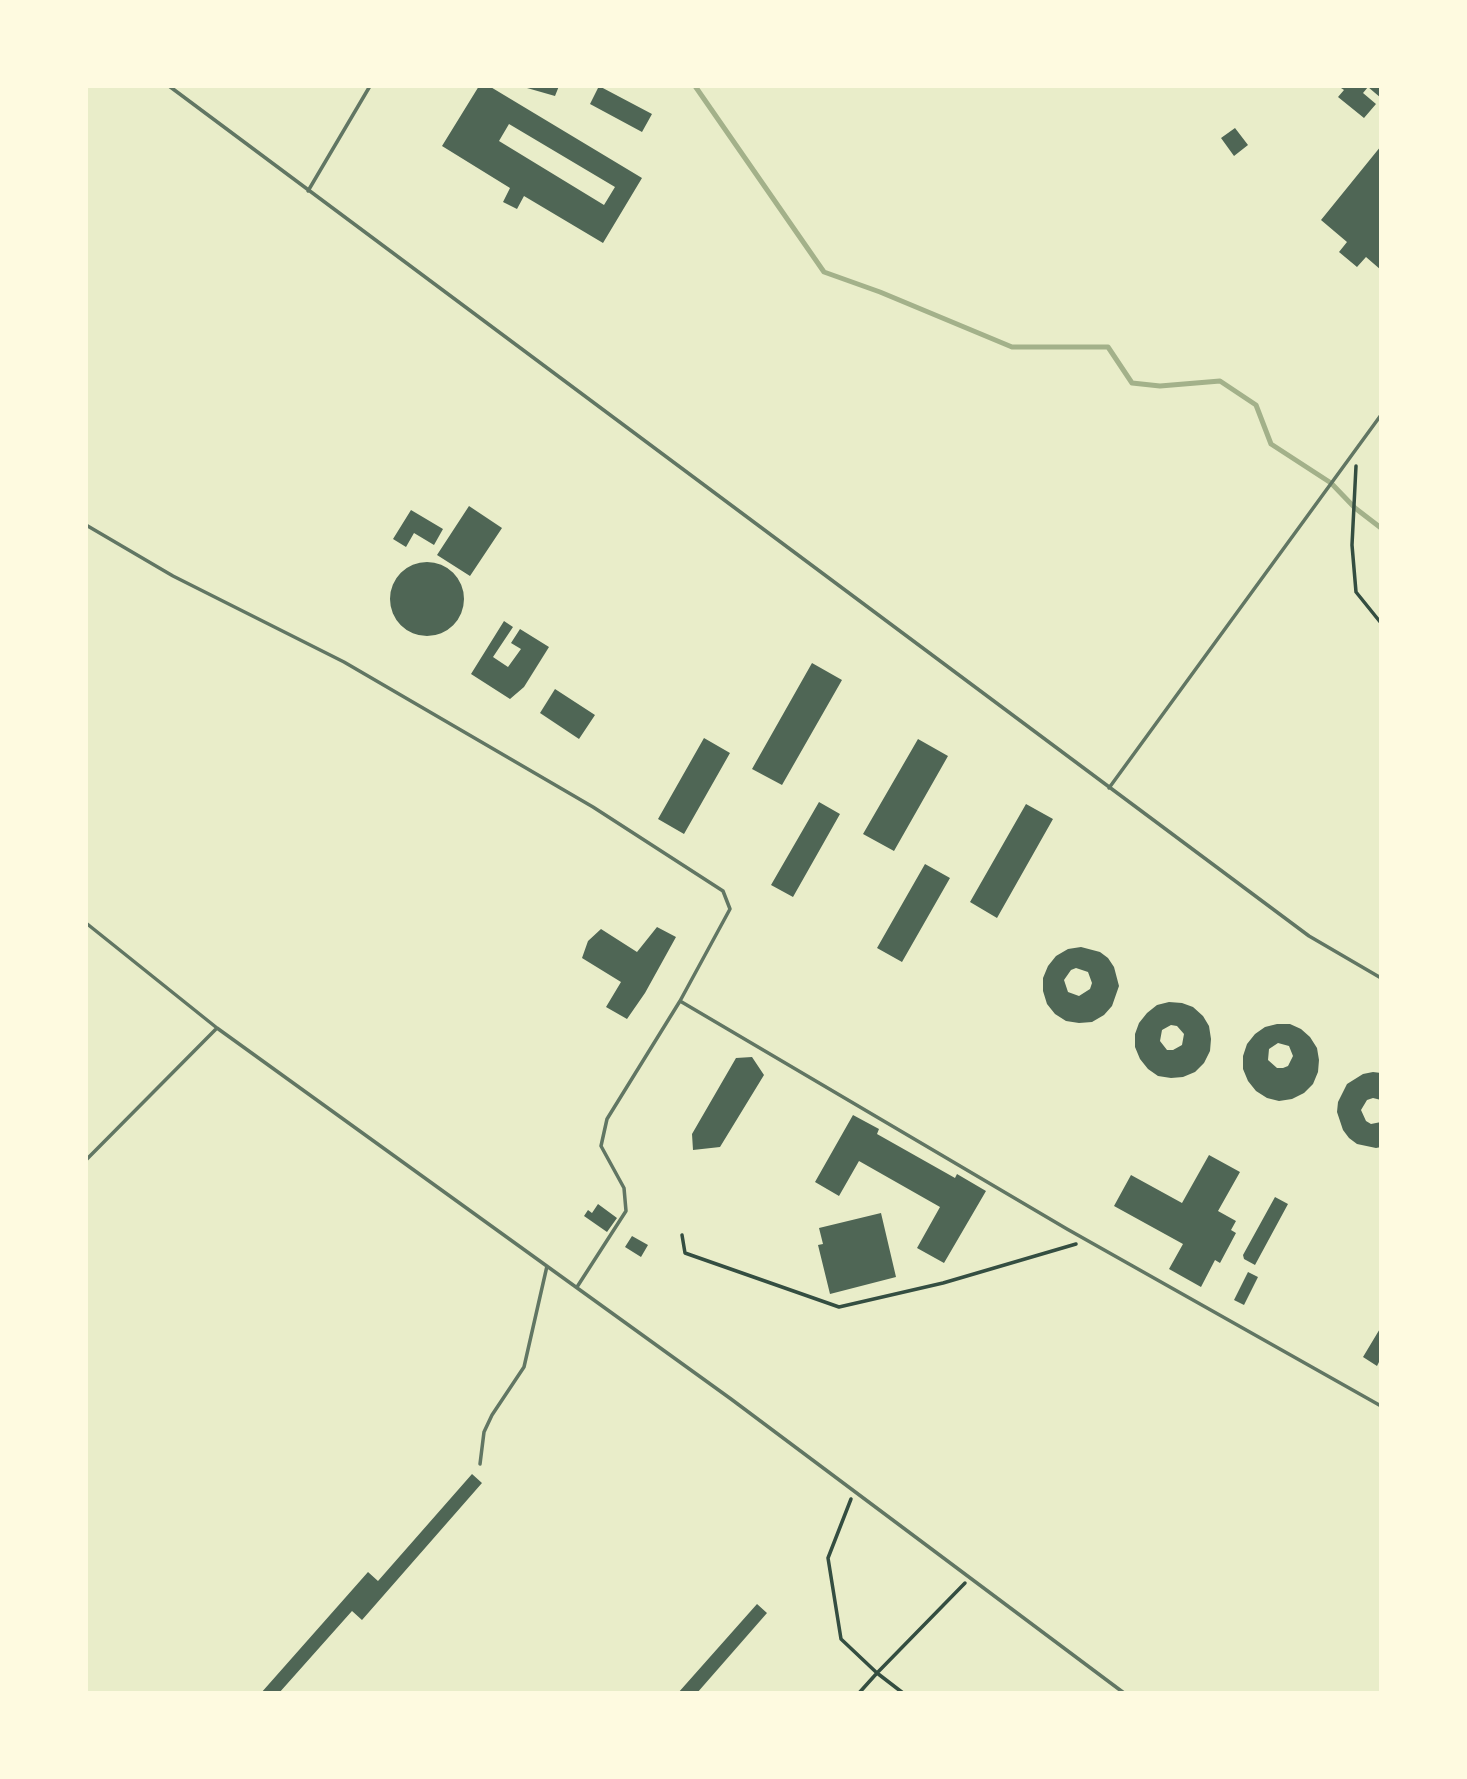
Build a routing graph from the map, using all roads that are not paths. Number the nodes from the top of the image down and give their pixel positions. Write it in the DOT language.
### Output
graph roads {
  1 [pos="169,86"];
  2 [pos="370,86"];
  3 [pos="308,191"];
  4 [pos="1381,415"];
  5 [pos="86,525"];
  6 [pos="1110,788"];
  7 [pos="86,923"];
  8 [pos="1381,978"];
  9 [pos="680,1001"];
  10 [pos="217,1028"];
  11 [pos="86,1160"];
  12 [pos="547,1266"];
  13 [pos="576,1287"];
  14 [pos="1381,1406"];
  15 [pos="480,1464"];
  16 [pos="1124,1693"];
  1 -- 3 [label="lane"];
  2 -- 3 [label="lane"];
  3 -- 6 [label="lane"];
  4 -- 6 [label="lane"];
  5 -- 9 [label="lane"];
  6 -- 8 [label="lane"];
  7 -- 10 [label="lane"];
  9 -- 13 [label="lane"];
  9 -- 14 [label="lane"];
  10 -- 11 [label="lane"];
  10 -- 12 [label="lane"];
  12 -- 13 [label="lane"];
  12 -- 15 [label="lane"];
  13 -- 16 [label="lane"];
}
